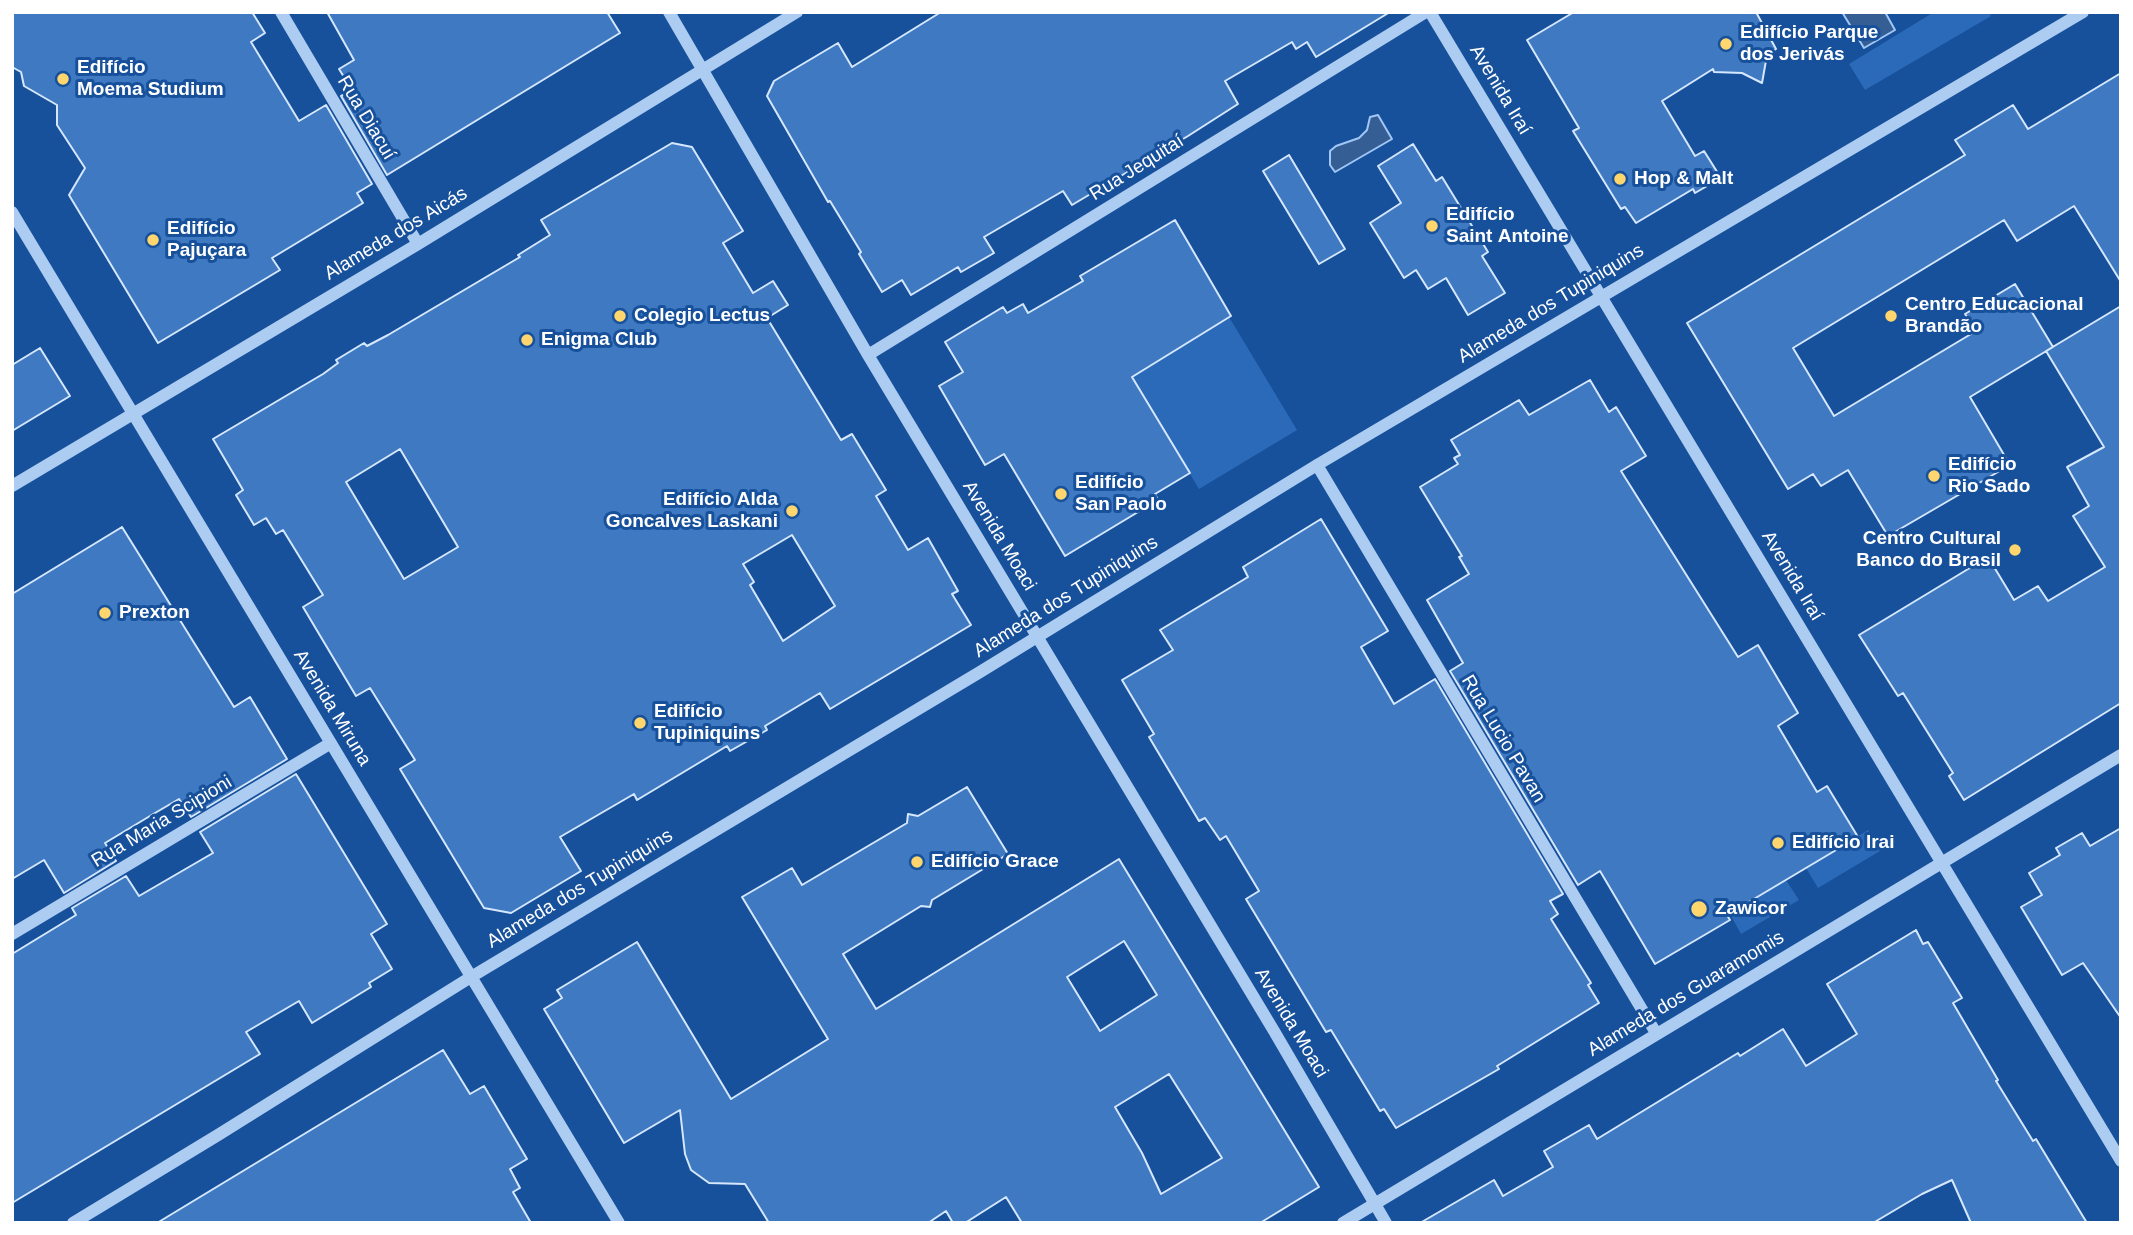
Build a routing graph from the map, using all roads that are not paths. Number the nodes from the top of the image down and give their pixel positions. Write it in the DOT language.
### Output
graph roads {
  1 [pos="281,12"];
  2 [pos="668,12"];
  3 [pos="797,12"];
  4 [pos="1428,12"];
  5 [pos="2083,12"];
  6 [pos="702,69"];
  7 [pos="12,212"];
  8 [pos="418,244"];
  9 [pos="1602,296"];
  10 [pos="867,355"];
  11 [pos="133,414"];
  12 [pos="1317,465"];
  13 [pos="12,486"];
  14 [pos="1037,638"];
  15 [pos="331,743"];
  16 [pos="2121,755"];
  17 [pos="1941,863"];
  18 [pos="12,934"];
  19 [pos="471,977"];
  20 [pos="1656,1033"];
  21 [pos="2121,1161"];
  22 [pos="1375,1203"];
  23 [pos="73,1223"];
  24 [pos="619,1223"];
  25 [pos="1343,1223"];
  26 [pos="1386,1223"];
  1 -- 8 [label="street, Rua Diacuí"];
  2 -- 6 [label="street, Avenida Moaci"];
  3 -- 6 [label="street, Alameda dos Aicás"];
  4 -- 9 [label="street, Avenida Iraí"];
  4 -- 10 [label="street, Rua Jequitaí"];
  5 -- 9 [label="street, Alameda dos Tupiniquins"];
  6 -- 8 [label="street, Alameda dos Aicás"];
  6 -- 10 [label="street, Avenida Moaci"];
  7 -- 11 [label="street, Avenida Miruna"];
  8 -- 11 [label="street, Alameda dos Aicás"];
  9 -- 12 [label="street, Alameda dos Tupiniquins"];
  9 -- 17 [label="street, Avenida Iraí"];
  10 -- 14 [label="street, Avenida Moaci"];
  11 -- 13 [label="street, Alameda dos Aicás"];
  11 -- 15 [label="street, Avenida Miruna"];
  12 -- 14 [label="street, Alameda dos Tupiniquins"];
  12 -- 20 [label="street, Rua Lucio Pavan"];
  14 -- 19 [label="street, Alameda dos Tupiniquins"];
  14 -- 22 [label="street, Avenida Moaci"];
  15 -- 18 [label="street, Rua Maria Scipioni"];
  15 -- 19 [label="street, Avenida Miruna"];
  16 -- 17 [label="street, Alameda dos Guaramomis"];
  17 -- 20 [label="street, Alameda dos Guaramomis"];
  17 -- 21 [label="street, Avenida Iraí"];
  19 -- 23 [label="street, Alameda dos Tupiniquins"];
  19 -- 24 [label="street, Avenida Miruna"];
  20 -- 22 [label="street, Alameda dos Guaramomis"];
  22 -- 25 [label="street, Alameda dos Guaramomis"];
  22 -- 26 [label="street, Avenida Moaci"];
}
